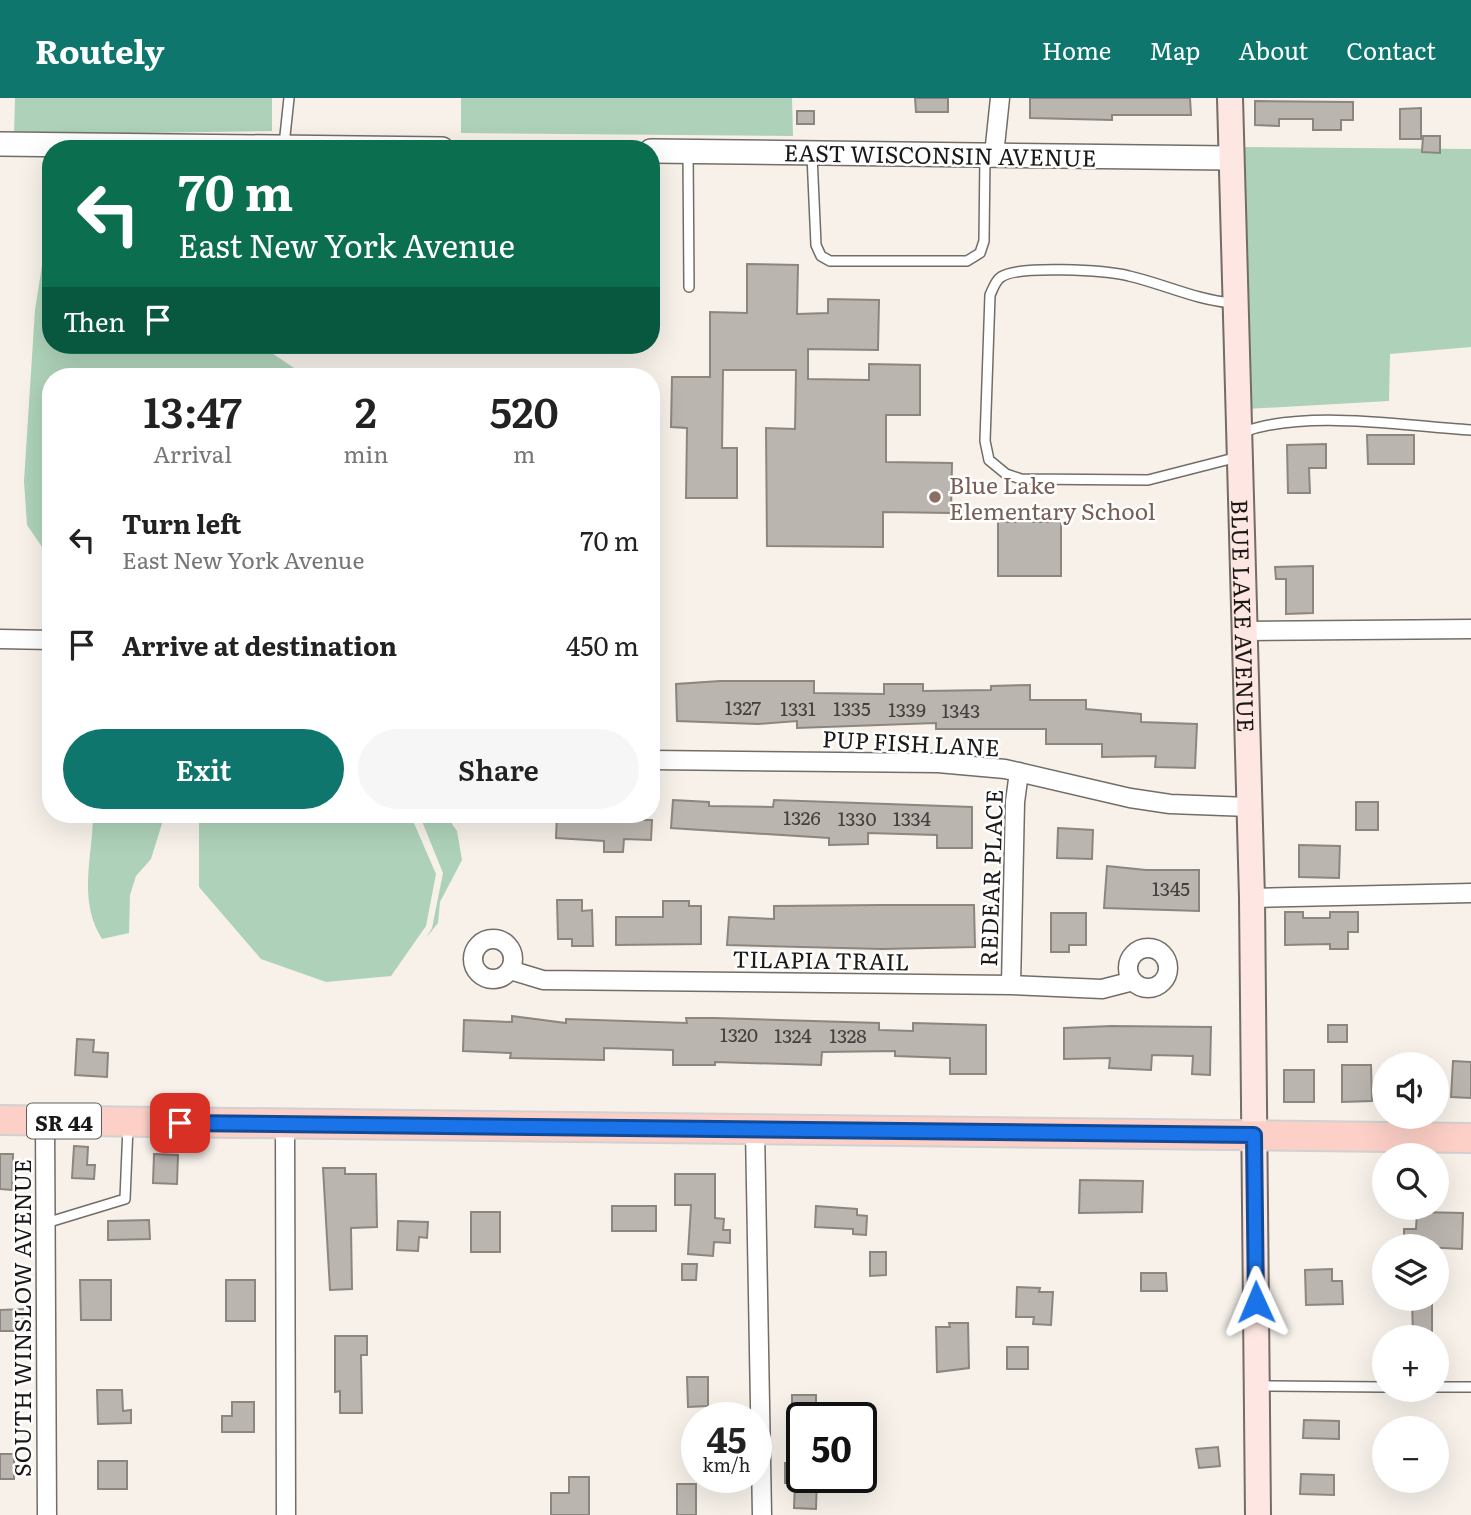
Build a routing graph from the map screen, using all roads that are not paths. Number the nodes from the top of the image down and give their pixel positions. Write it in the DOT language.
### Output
graph roads {
  1 [pos="289,98"];
  2 [pos="1000,98"];
  3 [pos="1230,98"];
  4 [pos="285,140"];
  5 [pos="0,144"];
  6 [pos="42,144"];
  7 [pos="660,151"];
  8 [pos="688,152"];
  9 [pos="812,153"];
  10 [pos="989,155"];
  11 [pos="1229,158"];
  12 [pos="689,287"];
  13 [pos="1234,303"];
  14 [pos="1471,430"];
  15 [pos="1239,446"];
  16 [pos="1471,629"];
  17 [pos="1244,631"];
  18 [pos="0,639"];
  19 [pos="42,640"];
  20 [pos="660,760"];
  21 [pos="1018,772"];
  22 [pos="1249,807"];
  23 [pos="1471,893"];
  24 [pos="1252,898"];
  25 [pos="510,970"];
  26 [pos="1133,981"];
  27 [pos="1011,985"];
  28 [pos="0,1120"];
  29 [pos="45,1121"];
  30 [pos="128,1122"];
  31 [pos="285,1124"];
  32 [pos="755,1129"];
  33 [pos="1254,1135"];
  34 [pos="1471,1138"];
  35 [pos="46,1223"];
  36 [pos="1258,1386"];
  37 [pos="1372,1387"];
  38 [pos="1449,1387"];
  39 [pos="1471,1387"];
  40 [pos="47,1515"];
  41 [pos="286,1515"];
  42 [pos="761,1515"];
  43 [pos="1258,1515"];
  1 -- 4 [label="lane"];
  2 -- 10 [label="street"];
  3 -- 11 [label="main road, BLUE LAKE AVENUE"];
  5 -- 6 [label="street"];
  7 -- 8 [label="street, EAST WISCONSIN AVENUE"];
  8 -- 9 [label="street, EAST WISCONSIN AVENUE"];
  8 -- 12 [label="lane"];
  9 -- 10 [label="street, EAST WISCONSIN AVENUE"];
  9 -- 10 [label="lane"];
  10 -- 11 [label="street, EAST WISCONSIN AVENUE"];
  11 -- 13 [label="main road, BLUE LAKE AVENUE"];
  13 -- 15 [label="main road, BLUE LAKE AVENUE"];
  13 -- 15 [label="lane"];
  14 -- 15 [label="lane"];
  15 -- 17 [label="main road, BLUE LAKE AVENUE"];
  16 -- 17 [label="street"];
  17 -- 22 [label="main road, BLUE LAKE AVENUE"];
  18 -- 19 [label="street"];
  20 -- 21 [label="street, PUP FISH LANE"];
  21 -- 22 [label="street, PUP FISH LANE"];
  21 -- 27 [label="street, REDEAR PLACE"];
  22 -- 24 [label="main road, BLUE LAKE AVENUE"];
  23 -- 24 [label="street"];
  24 -- 33 [label="main road, BLUE LAKE AVENUE"];
  25 -- 27 [label="street, TILAPIA TRAIL"];
  26 -- 27 [label="street, TILAPIA TRAIL"];
  28 -- 29 [label="main road, SR 44"];
  29 -- 30 [label="main road, SR 44"];
  29 -- 35 [label="street, SOUTH WINSLOW AVENUE"];
  30 -- 31 [label="main road, SR 44"];
  30 -- 35 [label="lane"];
  31 -- 32 [label="main road, SR 44"];
  31 -- 41 [label="street"];
  32 -- 33 [label="main road, SR 44"];
  32 -- 42 [label="street"];
  33 -- 34 [label="main road, SR 44"];
  33 -- 36 [label="main road, BLUE LAKE AVENUE"];
  35 -- 40 [label="street, SOUTH WINSLOW AVENUE"];
  36 -- 37 [label="lane"];
  36 -- 43 [label="main road, BLUE LAKE AVENUE"];
  38 -- 39 [label="lane"];
}
